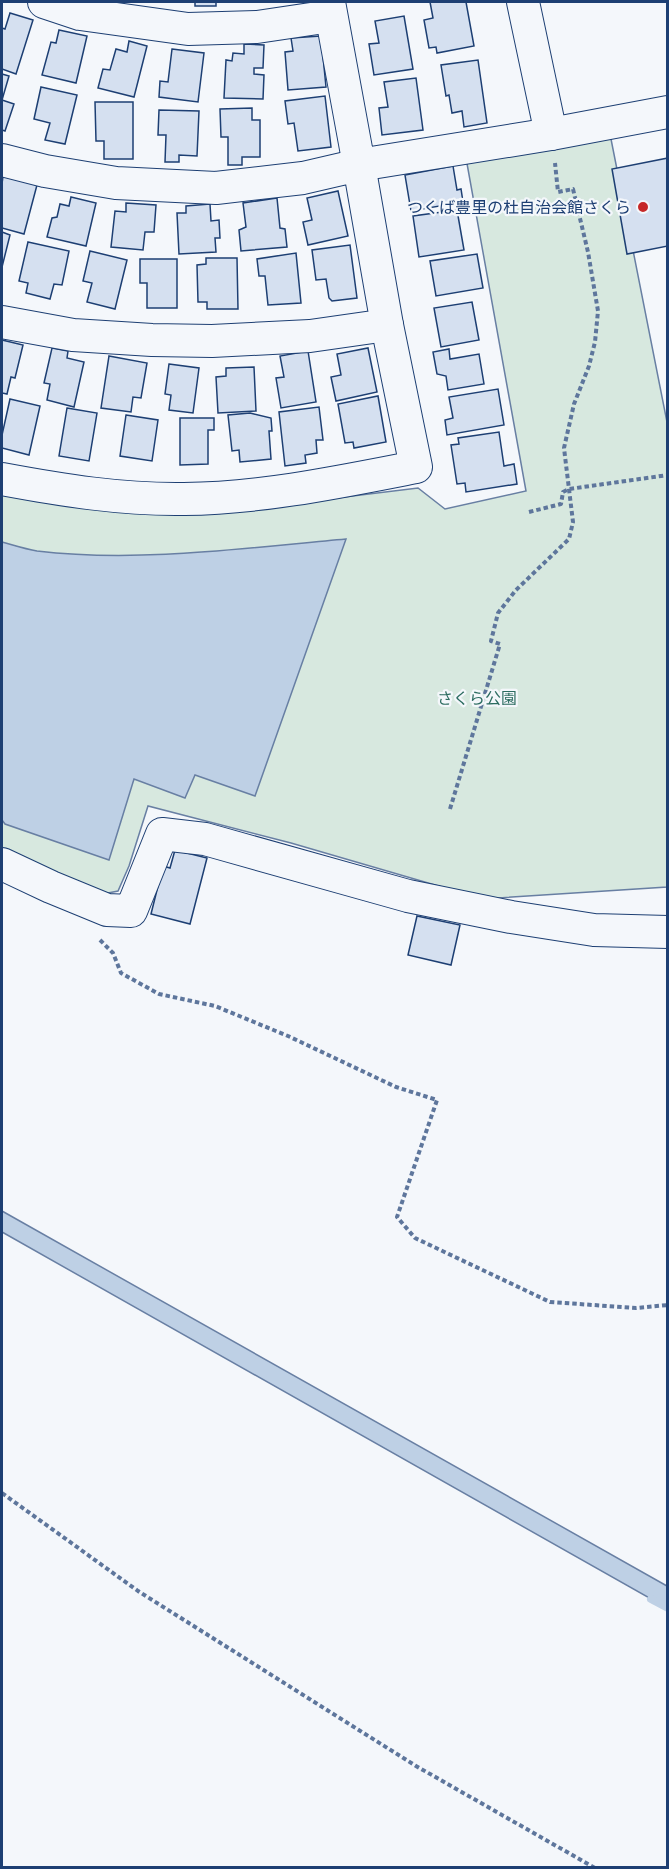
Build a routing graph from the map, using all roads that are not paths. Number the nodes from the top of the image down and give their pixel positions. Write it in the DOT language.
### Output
graph roads {
  1 [pos="44,2"];
  2 [pos="523,2"];
  3 [pos="330,9"];
  4 [pos="668,112"];
  5 [pos="551,134"];
  6 [pos="2,160"];
  7 [pos="359,165"];
  8 [pos="2,322"];
  9 [pos="387,325"];
  10 [pos="2,479"];
  11 [pos="2,864"];
  12 [pos="668,932"];
  1 -- 3 [label="street"];
  2 -- 5 [label="street"];
  3 -- 7 [label="street"];
  4 -- 5 [label="street"];
  5 -- 7 [label="street"];
  6 -- 7 [label="street"];
  7 -- 9 [label="street"];
  8 -- 9 [label="street"];
  9 -- 10 [label="street"];
  11 -- 12 [label="street"];
}
